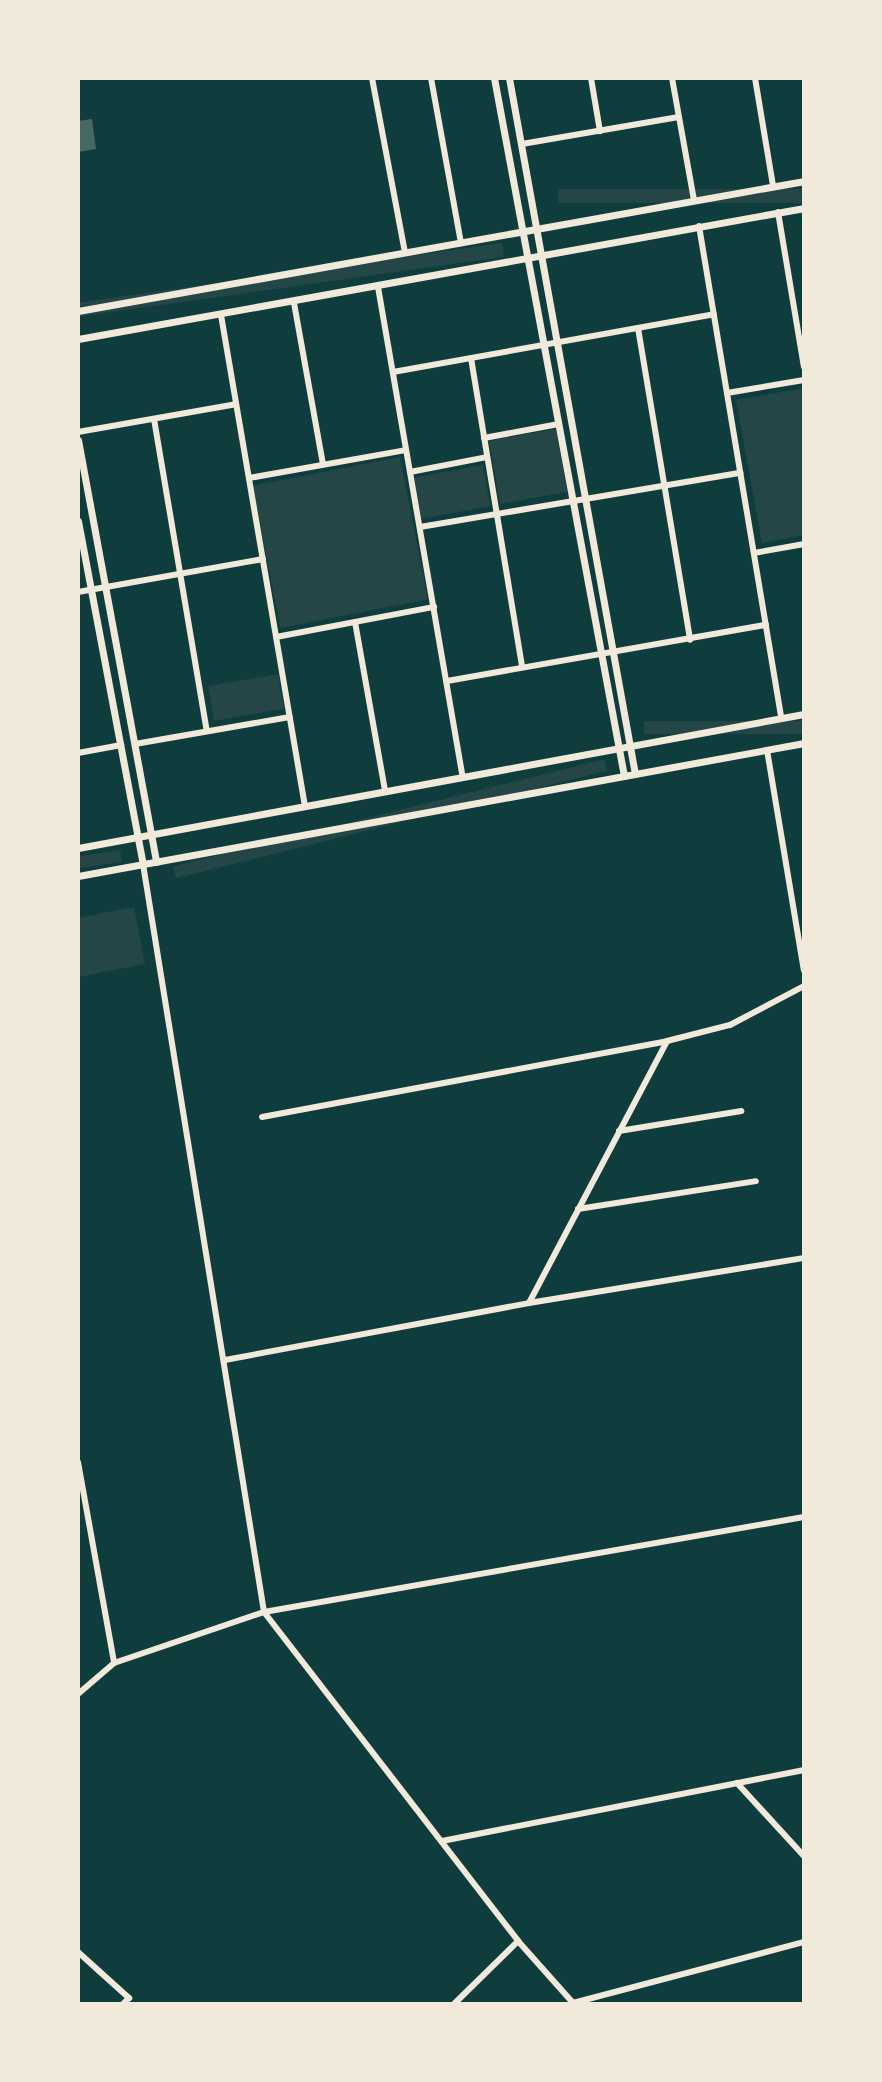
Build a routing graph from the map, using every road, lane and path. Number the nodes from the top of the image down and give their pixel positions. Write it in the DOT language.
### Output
graph roads {
  1 [pos="372,78"];
  2 [pos="431,78"];
  3 [pos="494,78"];
  4 [pos="509,78"];
  5 [pos="591,78"];
  6 [pos="672,78"];
  7 [pos="755,78"];
  8 [pos="679,117"];
  9 [pos="600,131"];
  10 [pos="522,144"];
  11 [pos="804,181"];
  12 [pos="773,186"];
  13 [pos="694,200"];
  14 [pos="804,208"];
  15 [pos="778,212"];
  16 [pos="699,226"];
  17 [pos="537,229"];
  18 [pos="524,231"];
  19 [pos="461,243"];
  20 [pos="405,252"];
  21 [pos="543,256"];
  22 [pos="529,258"];
  23 [pos="378,287"];
  24 [pos="294,303"];
  25 [pos="78,311"];
  26 [pos="714,314"];
  27 [pos="221,315"];
  28 [pos="638,328"];
  29 [pos="78,339"];
  30 [pos="558,342"];
  31 [pos="546,344"];
  32 [pos="471,358"];
  33 [pos="804,367"];
  34 [pos="393,372"];
  35 [pos="804,380"];
  36 [pos="727,393"];
  37 [pos="236,404"];
  38 [pos="154,419"];
  39 [pos="559,424"];
  40 [pos="78,432"];
  41 [pos="484,438"];
  42 [pos="78,440"];
  43 [pos="406,450"];
  44 [pos="487,457"];
  45 [pos="323,464"];
  46 [pos="410,472"];
  47 [pos="740,473"];
  48 [pos="249,478"];
  49 [pos="664,486"];
  50 [pos="585,499"];
  51 [pos="573,501"];
  52 [pos="496,514"];
  53 [pos="78,521"];
  54 [pos="420,527"];
  55 [pos="804,544"];
  56 [pos="754,553"];
  57 [pos="263,559"];
  58 [pos="180,574"];
  59 [pos="105,587"];
  60 [pos="91,589"];
  61 [pos="78,592"];
  62 [pos="434,607"];
  63 [pos="355,622"];
  64 [pos="766,625"];
  65 [pos="276,637"];
  66 [pos="690,640"];
  67 [pos="613,655"];
  68 [pos="602,657"];
  69 [pos="522,667"];
  70 [pos="447,681"];
  71 [pos="804,714"];
  72 [pos="290,717"];
  73 [pos="781,718"];
  74 [pos="207,731"];
  75 [pos="804,743"];
  76 [pos="135,744"];
  77 [pos="121,745"];
  78 [pos="629,746"];
  79 [pos="619,748"];
  80 [pos="767,750"];
  81 [pos="78,753"];
  82 [pos="635,774"];
  83 [pos="624,776"];
  84 [pos="463,777"];
  85 [pos="385,791"];
  86 [pos="305,806"];
  87 [pos="151,835"];
  88 [pos="138,837"];
  89 [pos="78,848"];
  90 [pos="156,862"];
  91 [pos="143,864"];
  92 [pos="78,876"];
  93 [pos="804,970"];
  94 [pos="804,986"];
  95 [pos="667,1041"];
  96 [pos="741,1111"];
  97 [pos="262,1117"];
  98 [pos="619,1131"];
  99 [pos="756,1181"];
  100 [pos="578,1209"];
  101 [pos="804,1258"];
  102 [pos="529,1303"];
  103 [pos="225,1360"];
  104 [pos="78,1462"];
  105 [pos="804,1517"];
  106 [pos="264,1612"];
  107 [pos="114,1663"];
  108 [pos="78,1694"];
  109 [pos="804,1770"];
  110 [pos="737,1783"];
  111 [pos="442,1841"];
  112 [pos="804,1856"];
  113 [pos="518,1941"];
  114 [pos="804,1942"];
  115 [pos="82,1953"];
  116 [pos="78,1961"];
  117 [pos="573,2003"];
  118 [pos="123,2004"];
  119 [pos="454,2004"];
  1 -- 20 [label="street"];
  2 -- 19 [label="street"];
  3 -- 18 [label="street"];
  4 -- 10 [label="street"];
  5 -- 9 [label="street"];
  6 -- 8 [label="street"];
  7 -- 12 [label="street"];
  8 -- 9 [label="street"];
  8 -- 13 [label="street"];
  9 -- 10 [label="street"];
  10 -- 17 [label="street"];
  11 -- 12 [label="street"];
  12 -- 13 [label="street"];
  13 -- 17 [label="street"];
  14 -- 15 [label="street"];
  15 -- 16 [label="street"];
  15 -- 33 [label="street"];
  16 -- 21 [label="street"];
  16 -- 26 [label="street"];
  17 -- 18 [label="street"];
  17 -- 21 [label="street"];
  18 -- 19 [label="street"];
  18 -- 22 [label="street"];
  19 -- 20 [label="street"];
  20 -- 25 [label="street"];
  21 -- 22 [label="street"];
  21 -- 30 [label="street"];
  22 -- 23 [label="street"];
  22 -- 31 [label="street"];
  23 -- 24 [label="street"];
  23 -- 34 [label="street"];
  24 -- 27 [label="street"];
  24 -- 45 [label="street"];
  26 -- 28 [label="street"];
  26 -- 36 [label="street"];
  27 -- 29 [label="street"];
  27 -- 37 [label="street"];
  28 -- 30 [label="street"];
  28 -- 49 [label="street"];
  30 -- 31 [label="street"];
  30 -- 50 [label="street"];
  31 -- 32 [label="street"];
  31 -- 39 [label="street"];
  32 -- 34 [label="street"];
  32 -- 41 [label="street"];
  34 -- 43 [label="street"];
  35 -- 36 [label="street"];
  36 -- 47 [label="street"];
  37 -- 38 [label="street"];
  37 -- 48 [label="street"];
  38 -- 40 [label="street"];
  38 -- 58 [label="street"];
  39 -- 41 [label="street"];
  39 -- 51 [label="street"];
  41 -- 44 [label="street"];
  42 -- 59 [label="street"];
  43 -- 45 [label="street"];
  43 -- 46 [label="street"];
  44 -- 46 [label="street"];
  44 -- 52 [label="street"];
  45 -- 48 [label="street"];
  46 -- 54 [label="street"];
  47 -- 49 [label="street"];
  47 -- 56 [label="street"];
  48 -- 57 [label="street"];
  49 -- 50 [label="street"];
  49 -- 66 [label="street"];
  50 -- 51 [label="street"];
  50 -- 67 [label="street"];
  51 -- 52 [label="street"];
  51 -- 68 [label="street"];
  52 -- 54 [label="street"];
  52 -- 69 [label="street"];
  53 -- 60 [label="street"];
  54 -- 62 [label="street"];
  55 -- 56 [label="street"];
  56 -- 64 [label="street"];
  57 -- 58 [label="street"];
  57 -- 65 [label="street"];
  58 -- 59 [label="street"];
  58 -- 74 [label="street"];
  59 -- 60 [label="street"];
  59 -- 76 [label="street"];
  60 -- 61 [label="street"];
  60 -- 77 [label="street"];
  62 -- 63 [label="street"];
  62 -- 70 [label="street"];
  63 -- 65 [label="street"];
  63 -- 85 [label="street"];
  64 -- 66 [label="street"];
  64 -- 73 [label="street"];
  65 -- 72 [label="street"];
  66 -- 67 [label="street"];
  67 -- 68 [label="street"];
  67 -- 78 [label="street"];
  68 -- 69 [label="street"];
  68 -- 79 [label="street"];
  69 -- 70 [label="street"];
  70 -- 84 [label="street"];
  71 -- 73 [label="street"];
  72 -- 74 [label="street"];
  72 -- 86 [label="street"];
  73 -- 78 [label="street"];
  74 -- 76 [label="street"];
  75 -- 80 [label="street"];
  76 -- 87 [label="street"];
  77 -- 81 [label="street"];
  77 -- 88 [label="street"];
  78 -- 79 [label="street"];
  78 -- 82 [label="street"];
  79 -- 83 [label="street"];
  79 -- 84 [label="street"];
  80 -- 82 [label="street"];
  80 -- 93 [label="street"];
  82 -- 83 [label="street"];
  83 -- 90 [label="street"];
  84 -- 85 [label="street"];
  85 -- 86 [label="street"];
  86 -- 87 [label="street"];
  87 -- 88 [label="street"];
  87 -- 90 [label="street"];
  88 -- 89 [label="street"];
  88 -- 91 [label="street"];
  90 -- 91 [label="street"];
  91 -- 92 [label="street"];
  91 -- 103 [label="street"];
  94 -- 95 [label="street"];
  95 -- 97 [label="street"];
  95 -- 98 [label="street"];
  96 -- 98 [label="street"];
  98 -- 100 [label="street"];
  99 -- 100 [label="street"];
  100 -- 102 [label="street"];
  101 -- 102 [label="street"];
  102 -- 103 [label="street"];
  103 -- 106 [label="street"];
  104 -- 107 [label="street"];
  105 -- 106 [label="street"];
  106 -- 107 [label="street"];
  106 -- 111 [label="street"];
  107 -- 108 [label="street"];
  109 -- 110 [label="street"];
  110 -- 111 [label="street"];
  110 -- 112 [label="street"];
  111 -- 113 [label="street"];
  113 -- 117 [label="street"];
  113 -- 119 [label="street"];
  114 -- 117 [label="street"];
  115 -- 116 [label="street"];
  115 -- 118 [label="street"];
}
